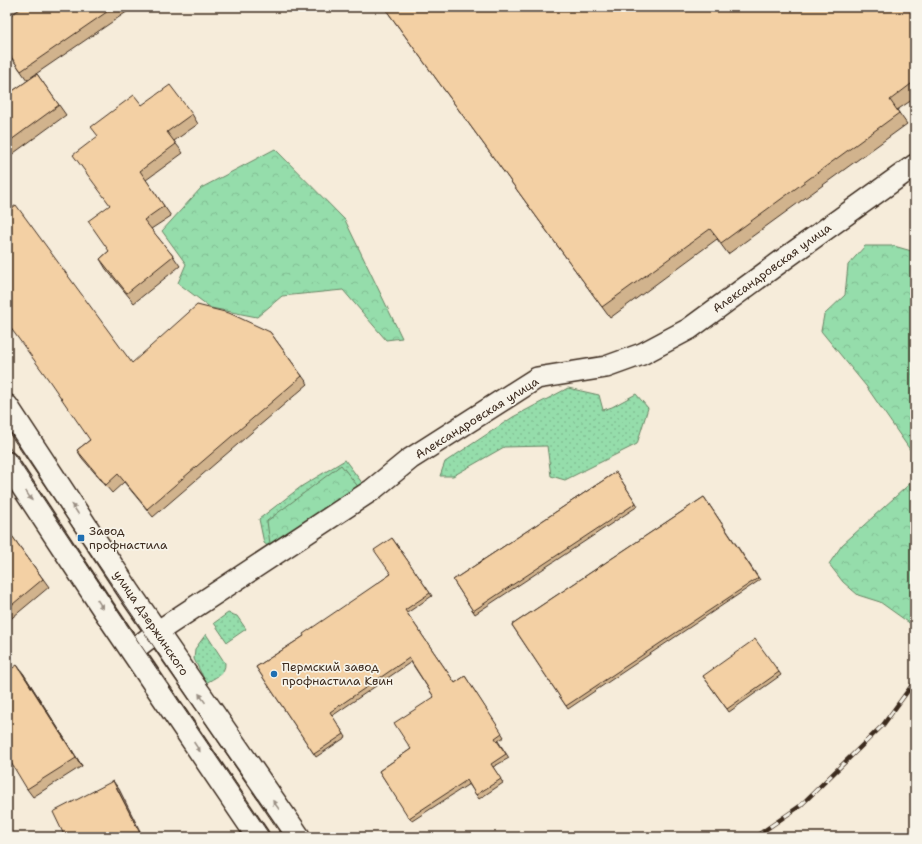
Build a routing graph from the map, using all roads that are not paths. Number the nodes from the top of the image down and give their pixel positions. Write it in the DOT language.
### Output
graph roads {
  1 [pos="915,165"];
  2 [pos="7,406"];
  3 [pos="7,464"];
  4 [pos="157,632"];
  5 [pos="132,651"];
  6 [pos="258,837"];
  7 [pos="299,837"];
  1 -- 4 [label="street, Александровская улица"];
  4 -- 2 [label="main road, улица Дзержинского, one-way"];
  3 -- 5 [label="main road, one-way"];
  4 -- 5 [label="street, Александровская улица"];
  7 -- 4 [label="main road, улица Дзержинского, one-way"];
  5 -- 6 [label="main road, one-way"];
}
